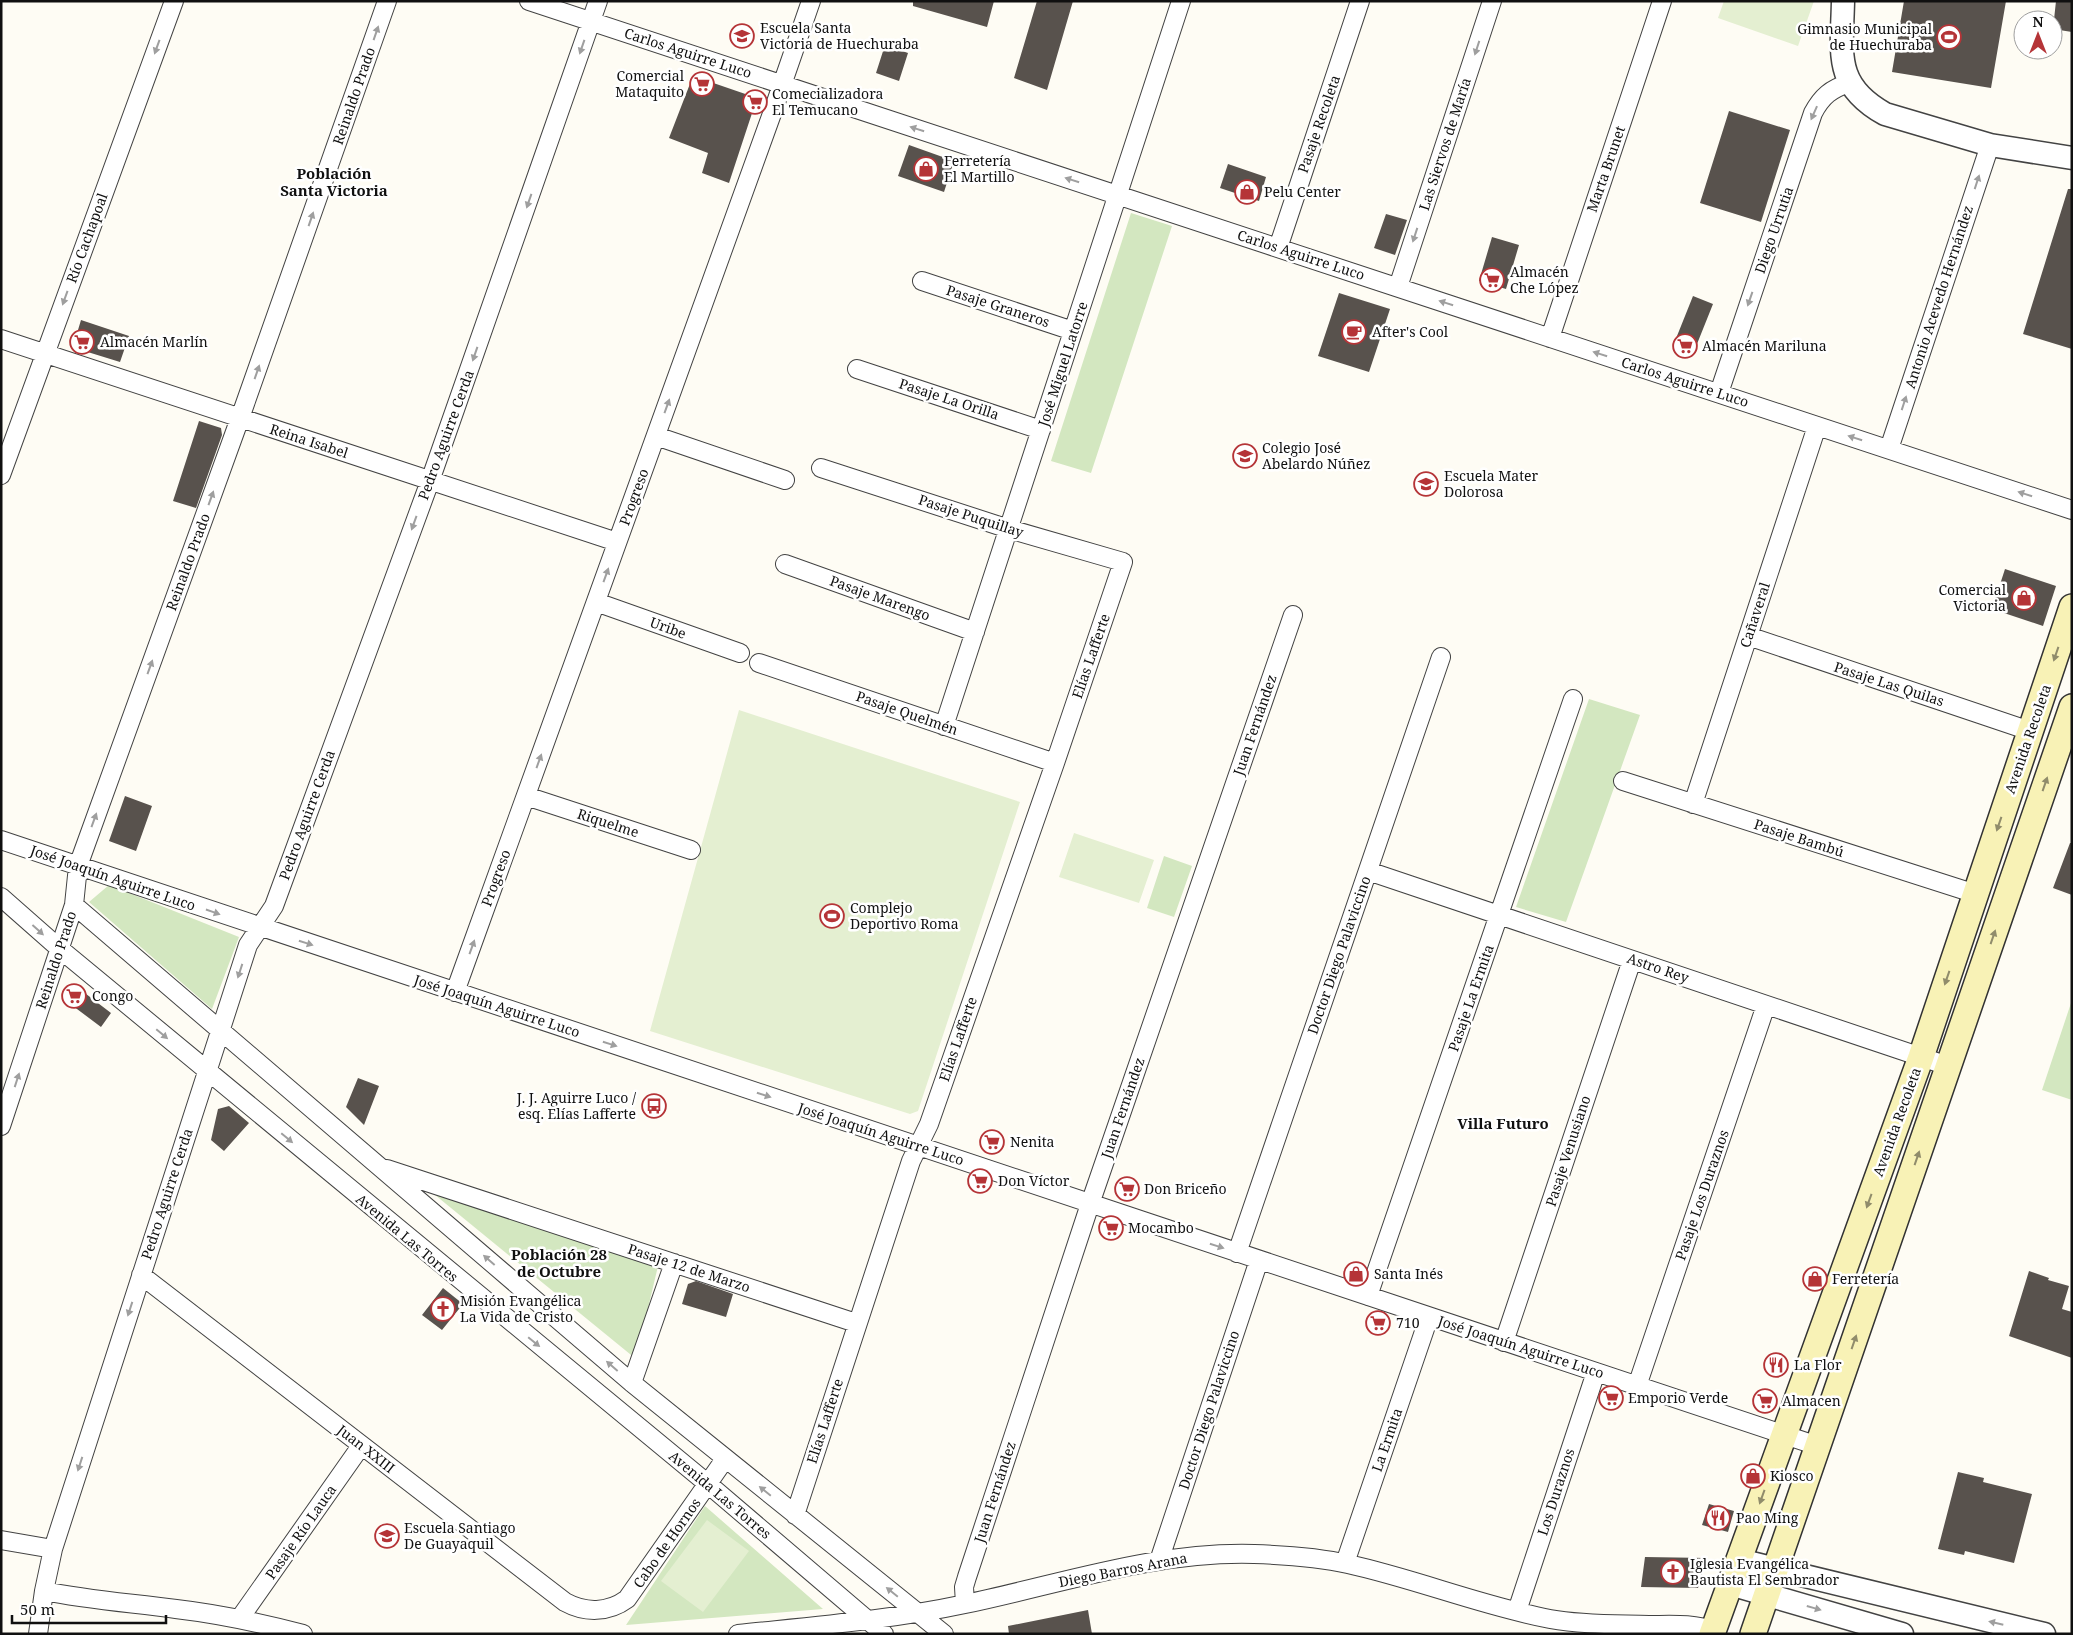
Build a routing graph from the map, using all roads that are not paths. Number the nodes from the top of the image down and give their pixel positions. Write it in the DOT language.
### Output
graph roads {
  1 [pos="174,1"];
  2 [pos="387,1"];
  3 [pos="529,1"];
  4 [pos="598,1"];
  5 [pos="811,1"];
  6 [pos="1181,1"];
  7 [pos="1360,1"];
  8 [pos="1492,1"];
  9 [pos="1662,1"];
  10 [pos="1843,1"];
  11 [pos="591,21"];
  12 [pos="1850,83"];
  13 [pos="783,85"];
  14 [pos="1990,145"];
  15 [pos="2072,158"];
  16 [pos="1118,195"];
  17 [pos="1278,248"];
  18 [pos="922,281"];
  19 [pos="1398,287"];
  20 [pos="1073,331"];
  21 [pos="1550,338"];
  22 [pos="1,339"];
  23 [pos="45,353"];
  24 [pos="857,369"];
  25 [pos="1719,393"];
  26 [pos="240,418"];
  27 [pos="1818,426"];
  28 [pos="1041,430"];
  29 [pos="656,436"];
  30 [pos="1889,449"];
  31 [pos="821,468"];
  32 [pos="1,475"];
  33 [pos="785,480"];
  34 [pos="430,481"];
  35 [pos="2072,510"];
  36 [pos="1009,529"];
  37 [pos="618,542"];
  38 [pos="1123,562"];
  39 [pos="785,564"];
  40 [pos="596,602"];
  41 [pos="2072,607"];
  42 [pos="1293,614"];
  43 [pos="975,632"];
  44 [pos="1748,636"];
  45 [pos="740,653"];
  46 [pos="1441,658"];
  47 [pos="759,663"];
  48 [pos="1573,699"];
  49 [pos="2039,704"];
  50 [pos="2071,710"];
  51 [pos="944,726"];
  52 [pos="2030,731"];
  53 [pos="2065,747"];
  54 [pos="1055,763"];
  55 [pos="1623,782"];
  56 [pos="526,796"];
  57 [pos="1693,804"];
  58 [pos="1,840"];
  59 [pos="691,850"];
  60 [pos="78,866"];
  61 [pos="1368,871"];
  62 [pos="1976,894"];
  63 [pos="1,897"];
  64 [pos="74,905"];
  65 [pos="1499,915"];
  66 [pos="260,927"];
  67 [pos="60,949"];
  68 [pos="1632,960"];
  69 [pos="455,992"];
  70 [pos="1766,1005"];
  71 [pos="220,1030"];
  72 [pos="1921,1057"];
  73 [pos="1948,1066"];
  74 [pos="207,1071"];
  75 [pos="1,1126"];
  76 [pos="918,1147"];
  77 [pos="380,1167"];
  78 [pos="1090,1204"];
  79 [pos="1238,1253"];
  80 [pos="1259,1260"];
  81 [pos="674,1263"];
  82 [pos="141,1275"];
  83 [pos="1368,1296"];
  84 [pos="1429,1317"];
  85 [pos="856,1323"];
  86 [pos="1504,1342"];
  87 [pos="1596,1372"];
  88 [pos="632,1383"];
  89 [pos="1637,1386"];
  90 [pos="1784,1435"];
  91 [pos="361,1446"];
  92 [pos="1818,1446"];
  93 [pos="725,1459"];
  94 [pos="708,1484"];
  95 [pos="795,1515"];
  96 [pos="1,1540"];
  97 [pos="53,1549"];
  98 [pos="1739,1560"];
  99 [pos="1159,1561"];
  100 [pos="1345,1563"];
  101 [pos="1775,1570"];
  102 [pos="1730,1584"];
  103 [pos="44,1591"];
  104 [pos="1767,1594"];
  105 [pos="965,1604"];
  106 [pos="597,1610"];
  107 [pos="1517,1612"];
  108 [pos="918,1613"];
  109 [pos="240,1618"];
  110 [pos="868,1621"];
  111 [pos="1713,1632"];
  112 [pos="38,1634"];
  113 [pos="303,1634"];
  114 [pos="738,1634"];
  115 [pos="884,1634"];
  116 [pos="944,1634"];
  117 [pos="1753,1634"];
  118 [pos="1902,1634"];
  119 [pos="2044,1634"];
  1 -- 23 [label="street, Río Cachapoal, one-way"];
  26 -- 2 [label="street, Reinaldo Prado, one-way"];
  3 -- 11 [label="street, Carlos Aguirre Luco"];
  4 -- 11 [label="street, Pedro Aguirre Cerda"];
  5 -- 13 [label="street, Progreso"];
  6 -- 16 [label="street, José Miguel Latorre"];
  7 -- 17 [label="street, Pasaje Recoleta"];
  8 -- 19 [label="street, Las Siervos de María, one-way"];
  9 -- 21 [label="street, Marta Brunet"];
  10 -- 12 [label="street"];
  11 -- 13 [label="street, Carlos Aguirre Luco"];
  11 -- 34 [label="street, Pedro Aguirre Cerda, one-way"];
  12 -- 14 [label="street"];
  12 -- 25 [label="street, Diego Urrutia, one-way"];
  16 -- 13 [label="street, Carlos Aguirre Luco, one-way"];
  29 -- 13 [label="street, Progreso, one-way"];
  14 -- 15 [label="street"];
  30 -- 14 [label="street, Antonio Acevedo Hernández, one-way"];
  16 -- 17 [label="street, Carlos Aguirre Luco"];
  16 -- 20 [label="street, José Miguel Latorre"];
  17 -- 19 [label="street, Carlos Aguirre Luco"];
  18 -- 20 [label="street, Pasaje Graneros"];
  21 -- 19 [label="street, Carlos Aguirre Luco, one-way"];
  20 -- 28 [label="street, José Miguel Latorre"];
  25 -- 21 [label="street, Carlos Aguirre Luco, one-way"];
  22 -- 23 [label="street, Reina Isabel"];
  23 -- 26 [label="street, Reina Isabel"];
  23 -- 32 [label="street, Río Cachapoal"];
  24 -- 28 [label="street, Pasaje La Orilla"];
  25 -- 27 [label="street, Carlos Aguirre Luco"];
  26 -- 34 [label="street, Reina Isabel"];
  60 -- 26 [label="street, Reinaldo Prado, one-way"];
  30 -- 27 [label="street, Carlos Aguirre Luco, one-way"];
  27 -- 44 [label="street, Cañaveral"];
  28 -- 36 [label="street, José Miguel Latorre"];
  29 -- 33 [label="street"];
  29 -- 37 [label="street, Progreso"];
  35 -- 30 [label="street, Carlos Aguirre Luco, one-way"];
  31 -- 36 [label="street, Pasaje Puquillay"];
  34 -- 37 [label="street, Reina Isabel"];
  34 -- 66 [label="street, Pedro Aguirre Cerda, one-way"];
  36 -- 38 [label="street, Pasaje Puquillay"];
  36 -- 43 [label="street, José Miguel Latorre"];
  40 -- 37 [label="street, Progreso, one-way"];
  38 -- 54 [label="street, Elías Lafferte"];
  39 -- 43 [label="street, Pasaje Marengo"];
  40 -- 45 [label="street, Uribe"];
  56 -- 40 [label="street, Progreso, one-way"];
  41 -- 49 [label="main road, Avenida Recoleta, one-way"];
  42 -- 78 [label="street, Juan Fernández"];
  43 -- 51 [label="street, José Miguel Latorre"];
  44 -- 52 [label="street, Pasaje Las Quilas"];
  44 -- 57 [label="street, Cañaveral"];
  46 -- 61 [label="street, Doctor Diego Palaviccino"];
  47 -- 51 [label="street, Pasaje Quelmén"];
  48 -- 65 [label="street, Pasaje La Ermita"];
  49 -- 50 [label="main road"];
  49 -- 52 [label="main road, Avenida Recoleta"];
  50 -- 53 [label="main road"];
  51 -- 54 [label="street, Pasaje Quelmén"];
  52 -- 62 [label="main road, Avenida Recoleta, one-way"];
  73 -- 53 [label="main road, one-way"];
  54 -- 76 [label="street, Elías Lafferte"];
  55 -- 57 [label="street, Pasaje Bambú"];
  56 -- 59 [label="street, Riquelme"];
  69 -- 56 [label="street, Progreso, one-way"];
  57 -- 62 [label="street, Pasaje Bambú"];
  58 -- 60 [label="street, José Joaquín Aguirre Luco"];
  60 -- 64 [label="street, Reinaldo Prado"];
  60 -- 66 [label="street, José Joaquín Aguirre Luco, one-way"];
  61 -- 65 [label="street, Astro Rey"];
  61 -- 79 [label="street, Doctor Diego Palaviccino"];
  62 -- 72 [label="main road, Avenida Recoleta, one-way"];
  63 -- 67 [label="street, Avenida Las Torres, one-way"];
  64 -- 67 [label="street, Reinaldo Prado"];
  64 -- 71 [label="street"];
  65 -- 68 [label="street, Astro Rey"];
  65 -- 83 [label="street, Pasaje La Ermita"];
  66 -- 69 [label="street, José Joaquín Aguirre Luco, one-way"];
  66 -- 71 [label="street, Pedro Aguirre Cerda, one-way"];
  67 -- 74 [label="street, Avenida Las Torres, one-way"];
  75 -- 67 [label="street, Reinaldo Prado, one-way"];
  68 -- 70 [label="street, Astro Rey"];
  68 -- 86 [label="street, Pasaje Venusiano"];
  69 -- 76 [label="street, José Joaquín Aguirre Luco, one-way"];
  70 -- 72 [label="street, Astro Rey"];
  70 -- 89 [label="street, Pasaje Los Duraznos"];
  71 -- 74 [label="street, Pedro Aguirre Cerda"];
  71 -- 77 [label="street"];
  72 -- 73 [label="street, Astro Rey"];
  72 -- 90 [label="main road, Avenida Recoleta, one-way"];
  92 -- 73 [label="main road, one-way"];
  74 -- 82 [label="street, Pedro Aguirre Cerda"];
  74 -- 94 [label="street, Avenida Las Torres, one-way"];
  76 -- 78 [label="street, José Joaquín Aguirre Luco"];
  76 -- 85 [label="street, Elías Lafferte"];
  77 -- 81 [label="street, Pasaje 12 de Marzo"];
  88 -- 77 [label="street, one-way"];
  78 -- 79 [label="street, José Joaquín Aguirre Luco, one-way"];
  78 -- 105 [label="street, Juan Fernández"];
  79 -- 80 [label="street, José Joaquín Aguirre Luco"];
  80 -- 83 [label="street, José Joaquín Aguirre Luco"];
  80 -- 99 [label="street, Doctor Diego Palaviccino"];
  81 -- 85 [label="street, Pasaje 12 de Marzo"];
  81 -- 88 [label="street"];
  82 -- 91 [label="street, Juan XXIII"];
  82 -- 97 [label="street, Pedro Aguirre Cerda, one-way"];
  83 -- 84 [label="street, José Joaquín Aguirre Luco"];
  84 -- 86 [label="street, José Joaquín Aguirre Luco"];
  84 -- 100 [label="street, La Ermita"];
  85 -- 95 [label="street, Elías Lafferte"];
  86 -- 87 [label="street, José Joaquín Aguirre Luco"];
  87 -- 89 [label="street, José Joaquín Aguirre Luco"];
  87 -- 107 [label="street, Los Duraznos"];
  88 -- 93 [label="street"];
  89 -- 90 [label="street, José Joaquín Aguirre Luco"];
  90 -- 92 [label="street, José Joaquín Aguirre Luco"];
  90 -- 98 [label="main road, Avenida Recoleta, one-way"];
  91 -- 106 [label="street, Juan XXIII"];
  91 -- 109 [label="street, Pasaje Río Lauca"];
  92 -- 101 [label="main road"];
  93 -- 94 [label="street, Cabo de Hornos"];
  95 -- 93 [label="street, one-way"];
  94 -- 106 [label="street, Cabo de Hornos"];
  94 -- 110 [label="street, Avenida Las Torres"];
  108 -- 95 [label="street, one-way"];
  96 -- 97 [label="street"];
  97 -- 103 [label="street, Pedro Aguirre Cerda"];
  98 -- 101 [label="street"];
  98 -- 102 [label="main road, Avenida Recoleta"];
  99 -- 100 [label="street, Diego Barros Arana"];
  99 -- 105 [label="street, Diego Barros Arana"];
  100 -- 107 [label="street, Diego Barros Arana"];
  101 -- 104 [label="main road"];
  119 -- 101 [label="street, one-way"];
  102 -- 104 [label="street"];
  102 -- 111 [label="main road, Avenida Recoleta"];
  103 -- 109 [label="street"];
  103 -- 112 [label="street, Pedro Aguirre Cerda"];
  104 -- 117 [label="main road"];
  104 -- 118 [label="street, one-way"];
  105 -- 108 [label="street, Diego Barros Arana"];
  107 -- 111 [label="street, Diego Barros Arana"];
  108 -- 110 [label="street, Diego Barros Arana"];
  108 -- 116 [label="street"];
  109 -- 113 [label="street"];
  110 -- 114 [label="street, Diego Barros Arana"];
  110 -- 115 [label="street, Avenida Las Torres"];
}
